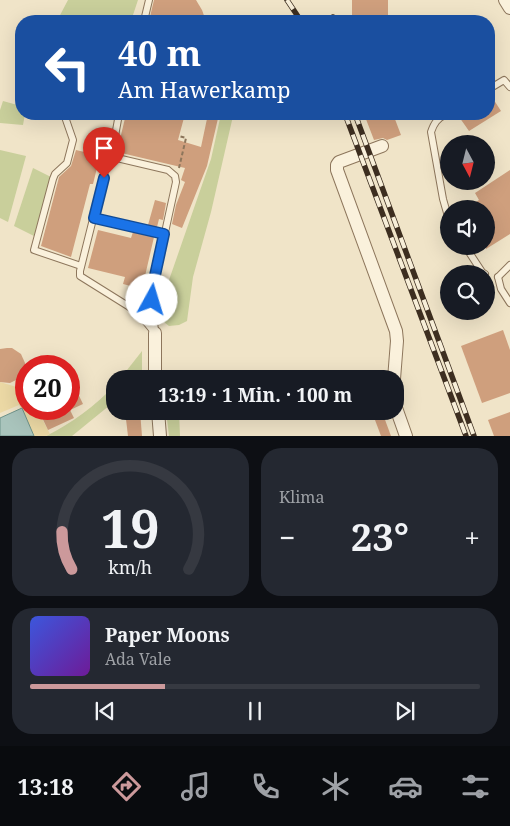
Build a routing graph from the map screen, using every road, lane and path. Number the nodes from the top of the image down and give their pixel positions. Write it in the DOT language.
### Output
graph roads {
  1 [pos="149,0"];
  2 [pos="505,0"];
  3 [pos="510,8"];
  4 [pos="145,15"];
  5 [pos="507,78"];
  6 [pos="495,85"];
  7 [pos="510,87"];
  8 [pos="66,120"];
  9 [pos="118,120"];
  10 [pos="436,120"];
  11 [pos="179,136"];
  12 [pos="382,146"];
  13 [pos="111,158"];
  14 [pos="175,176"];
  15 [pos="443,200"];
  16 [pos="94,218"];
  17 [pos="164,234"];
  18 [pos="81,266"];
  19 [pos="510,266"];
  20 [pos="495,276"];
  21 [pos="498,277"];
  22 [pos="510,303"];
  23 [pos="155,333"];
  24 [pos="155,370"];
  25 [pos="395,370"];
  26 [pos="159,420"];
  27 [pos="400,420"];
  28 [pos="160,436"];
  29 [pos="406,436"];
  1 -- 4 [label="lane"];
  2 -- 3 [label="street"];
  5 -- 6 [label="lane"];
  5 -- 7 [label="lane"];
  8 -- 18 [label="lane"];
  9 -- 13 [label="lane"];
  10 -- 15 [label="lane"];
  11 -- 14 [label="path"];
  12 -- 25 [label="street"];
  13 -- 14 [label="lane"];
  13 -- 16 [label="lane"];
  14 -- 17 [label="lane"];
  16 -- 17 [label="lane"];
  16 -- 18 [label="lane"];
  17 -- 23 [label="lane"];
  18 -- 23 [label="lane"];
  19 -- 21 [label="lane"];
  20 -- 21 [label="lane"];
  21 -- 22 [label="lane"];
  23 -- 24 [label="street"];
  26 -- 28 [label="street"];
  27 -- 29 [label="street"];
}
